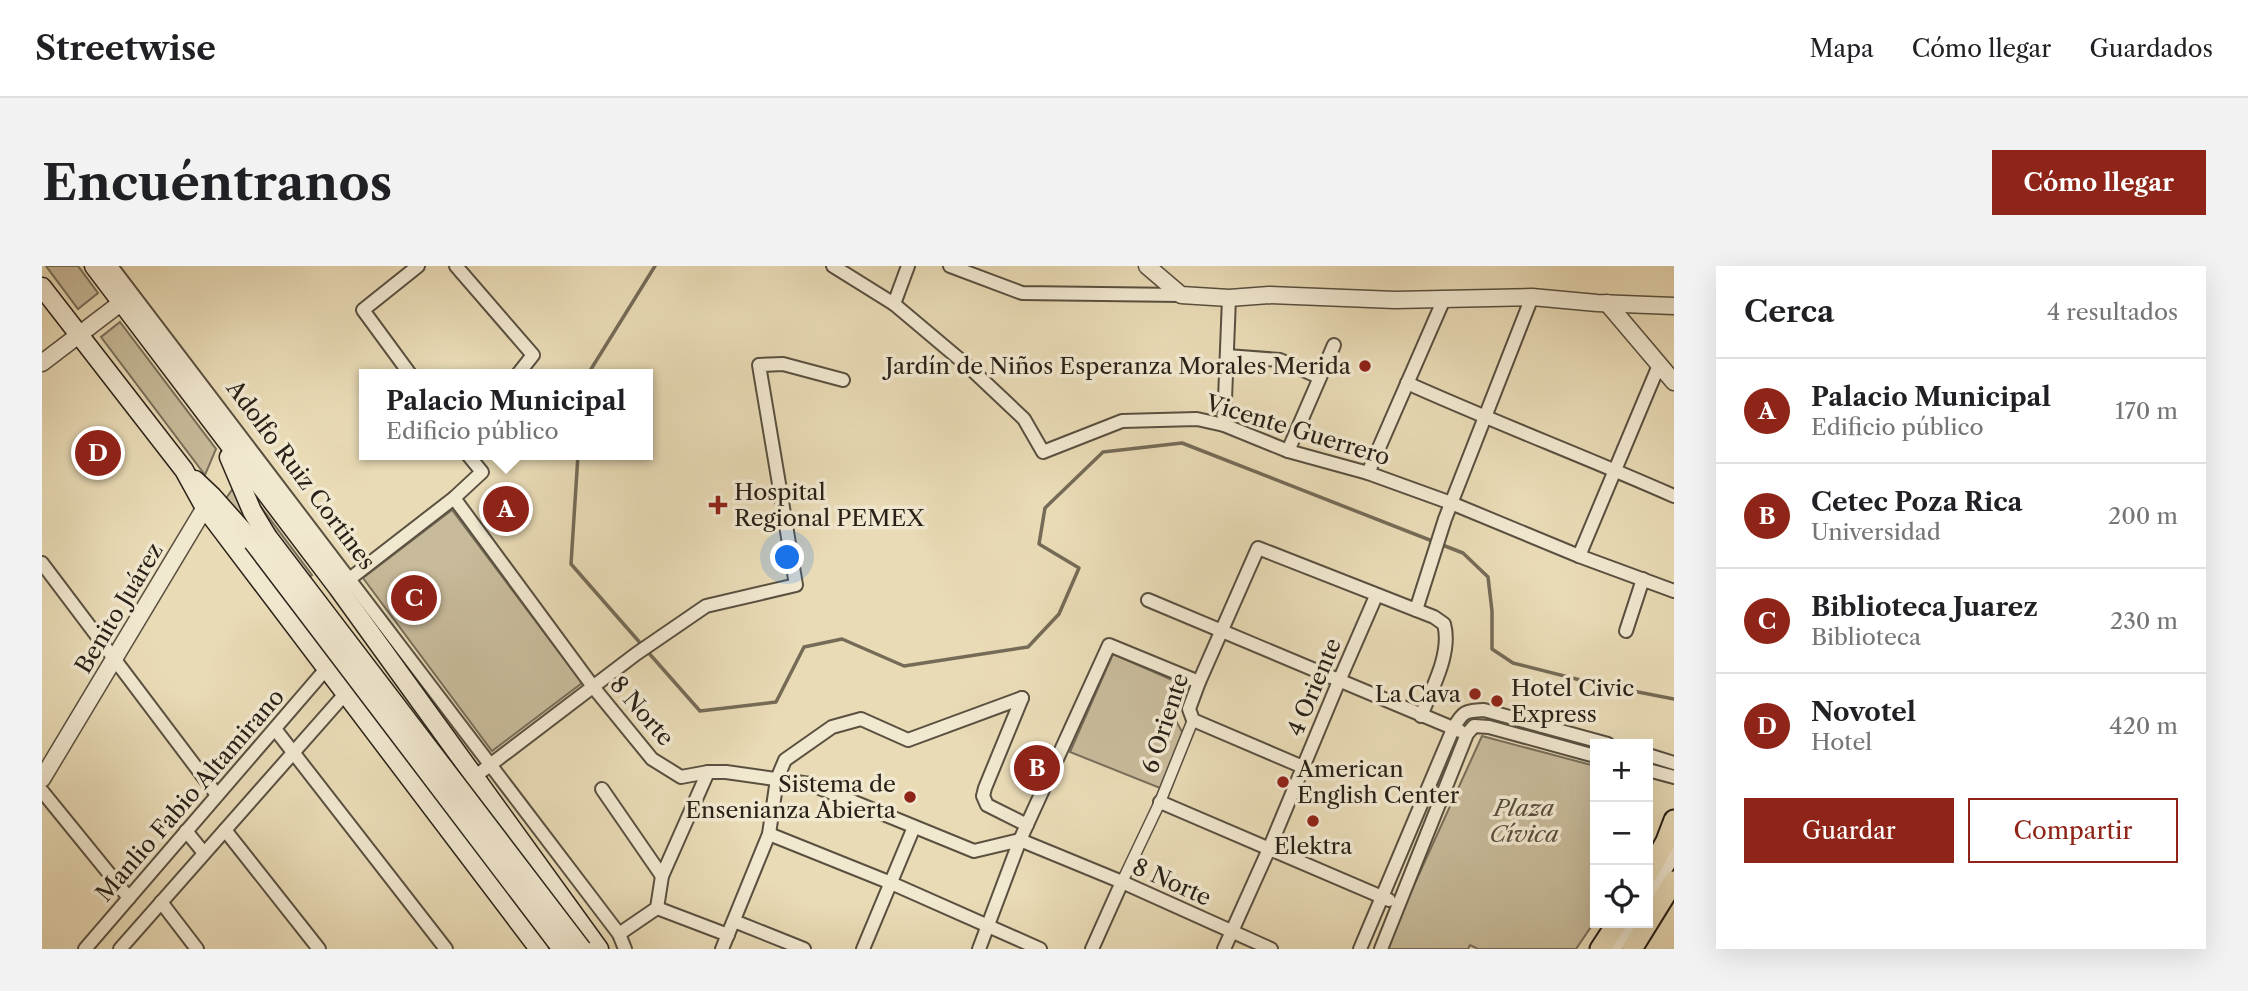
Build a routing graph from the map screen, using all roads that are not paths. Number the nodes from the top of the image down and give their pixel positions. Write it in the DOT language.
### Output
graph roads {
  1 [pos="94,266"];
  2 [pos="111,266"];
  3 [pos="418,266"];
  4 [pos="456,266"];
  5 [pos="833,266"];
  6 [pos="908,266"];
  7 [pos="950,266"];
  8 [pos="1147,266"];
  9 [pos="42,288"];
  10 [pos="1181,295"];
  11 [pos="1532,297"];
  12 [pos="1229,298"];
  13 [pos="1444,299"];
  14 [pos="122,302"];
  15 [pos="1607,303"];
  16 [pos="894,304"];
  17 [pos="1674,306"];
  18 [pos="78,335"];
  19 [pos="1334,345"];
  20 [pos="1227,356"];
  21 [pos="42,363"];
  22 [pos="1659,365"];
  23 [pos="406,369"];
  24 [pos="522,369"];
  25 [pos="1319,377"];
  26 [pos="843,380"];
  27 [pos="1674,382"];
  28 [pos="1407,383"];
  29 [pos="1485,418"];
  30 [pos="1224,425"];
  31 [pos="219,433"];
  32 [pos="1288,451"];
  33 [pos="472,460"];
  34 [pos="1615,470"];
  35 [pos="1368,473"];
  36 [pos="1674,496"];
  37 [pos="454,498"];
  38 [pos="209,502"];
  39 [pos="1451,503"];
  40 [pos="260,539"];
  41 [pos="1579,556"];
  42 [pos="42,563"];
  43 [pos="1643,579"];
  44 [pos="344,584"];
  45 [pos="1674,591"];
  46 [pos="1376,596"];
  47 [pos="1148,600"];
  48 [pos="1416,610"];
  49 [pos="1224,630"];
  50 [pos="1626,631"];
  51 [pos="114,659"];
  52 [pos="326,669"];
  53 [pos="1339,681"];
  54 [pos="1199,682"];
  55 [pos="593,688"];
  56 [pos="345,694"];
  57 [pos="1421,716"];
  58 [pos="1193,720"];
  59 [pos="275,729"];
  60 [pos="1453,729"];
  61 [pos="1470,730"];
  62 [pos="1566,733"];
  63 [pos="1590,739"];
  64 [pos="1562,747"];
  65 [pos="295,751"];
  66 [pos="1590,755"];
  67 [pos="1653,757"];
  68 [pos="1674,763"];
  69 [pos="490,765"];
  70 [pos="1303,767"];
  71 [pos="1653,771"];
  72 [pos="708,772"];
  73 [pos="474,777"];
  74 [pos="1674,777"];
  75 [pos="42,779"];
  76 [pos="777,779"];
  77 [pos="602,789"];
  78 [pos="42,790"];
  79 [pos="217,795"];
  80 [pos="1160,802"];
  81 [pos="432,809"];
  82 [pos="1674,820"];
  83 [pos="1027,825"];
  84 [pos="914,827"];
  85 [pos="225,830"];
  86 [pos="187,831"];
  87 [pos="769,834"];
  88 [pos="1020,840"];
  89 [pos="1269,849"];
  90 [pos="1674,849"];
  91 [pos="204,853"];
  92 [pos="1653,865"];
  93 [pos="1674,872"];
  94 [pos="662,876"];
  95 [pos="1674,881"];
  96 [pos="1122,882"];
  97 [pos="891,883"];
  98 [pos="1653,886"];
  99 [pos="1381,897"];
  100 [pos="129,898"];
  101 [pos="161,902"];
  102 [pos="1399,904"];
  103 [pos="1653,906"];
  104 [pos="657,908"];
  105 [pos="734,921"];
  106 [pos="988,927"];
  107 [pos="1614,928"];
  108 [pos="1626,928"];
  109 [pos="1639,928"];
  110 [pos="1231,931"];
  111 [pos="619,934"];
  112 [pos="728,935"];
  113 [pos="85,949"];
  114 [pos="120,949"];
  115 [pos="197,949"];
  116 [pos="319,949"];
  117 [pos="446,949"];
  118 [pos="539,949"];
  119 [pos="562,949"];
  120 [pos="582,949"];
  121 [pos="599,949"];
  122 [pos="625,949"];
  123 [pos="722,949"];
  124 [pos="804,949"];
  125 [pos="863,949"];
  126 [pos="979,949"];
  127 [pos="1040,949"];
  128 [pos="1092,949"];
  129 [pos="1224,949"];
  130 [pos="1271,949"];
  131 [pos="1360,949"];
  132 [pos="1381,949"];
  133 [pos="1600,949"];
  134 [pos="1611,949"];
  135 [pos="1625,949"];
  136 [pos="1632,949"];
  1 -- 14 [label="main road, Adolfo Ruiz Cortines"];
  2 -- 44 [label="street, Adolfo Ruiz Cortines"];
  3 -- 23 [label="street"];
  4 -- 24 [label="street"];
  5 -- 16 [label="street, Vicente Guerrero"];
  6 -- 16 [label="street"];
  7 -- 10 [label="street"];
  8 -- 10 [label="street"];
  9 -- 18 [label="main road"];
  10 -- 12 [label="street"];
  11 -- 13 [label="street"];
  11 -- 15 [label="street"];
  11 -- 29 [label="street"];
  12 -- 13 [label="street"];
  12 -- 20 [label="street"];
  13 -- 28 [label="street"];
  14 -- 18 [label="street"];
  14 -- 31 [label="main road, Adolfo Ruiz Cortines"];
  15 -- 17 [label="street"];
  15 -- 22 [label="street"];
  16 -- 30 [label="street, Vicente Guerrero"];
  18 -- 21 [label="street"];
  18 -- 38 [label="main road"];
  19 -- 25 [label="street"];
  20 -- 25 [label="street"];
  20 -- 30 [label="street"];
  22 -- 27 [label="street"];
  22 -- 34 [label="street"];
  25 -- 32 [label="street"];
  26 -- 55 [label="street"];
  28 -- 29 [label="street"];
  28 -- 35 [label="street"];
  29 -- 34 [label="street"];
  29 -- 39 [label="street"];
  30 -- 32 [label="street, Vicente Guerrero"];
  31 -- 40 [label="main road"];
  31 -- 44 [label="main road, Adolfo Ruiz Cortines"];
  32 -- 35 [label="street, Vicente Guerrero"];
  33 -- 37 [label="street"];
  34 -- 36 [label="street"];
  34 -- 41 [label="street"];
  35 -- 39 [label="street, Vicente Guerrero"];
  37 -- 44 [label="street"];
  37 -- 55 [label="street, 8 Norte"];
  38 -- 40 [label="main road"];
  38 -- 51 [label="street, Benito Juárez"];
  38 -- 52 [label="main road"];
  39 -- 41 [label="street, Vicente Guerrero"];
  39 -- 48 [label="street"];
  40 -- 119 [label="main road, bridge"];
  40 -- 120 [label="main road, bridge"];
  41 -- 43 [label="street, Vicente Guerrero"];
  42 -- 51 [label="street"];
  43 -- 45 [label="street, Vicente Guerrero"];
  43 -- 50 [label="street"];
  44 -- 69 [label="street, Adolfo Ruiz Cortines"];
  44 -- 73 [label="main road, Adolfo Ruiz Cortines"];
  46 -- 48 [label="street"];
  46 -- 49 [label="street, 6 Oriente"];
  46 -- 53 [label="street, 4 Oriente"];
  47 -- 49 [label="street"];
  48 -- 57 [label="street"];
  49 -- 53 [label="street"];
  49 -- 54 [label="street, 6 Oriente"];
  51 -- 75 [label="street, Benito Juárez"];
  51 -- 79 [label="street"];
  52 -- 56 [label="main road"];
  52 -- 59 [label="street, Manlio Fabio Altamirano"];
  53 -- 57 [label="street"];
  53 -- 70 [label="street, 4 Oriente"];
  54 -- 58 [label="street, 6 Oriente"];
  54 -- 83 [label="street"];
  55 -- 69 [label="street"];
  55 -- 72 [label="street, 8 Norte"];
  56 -- 65 [label="street"];
  56 -- 81 [label="main road"];
  57 -- 60 [label="street"];
  58 -- 70 [label="street"];
  58 -- 80 [label="street, 6 Oriente"];
  59 -- 65 [label="street"];
  59 -- 79 [label="street, Manlio Fabio Altamirano"];
  60 -- 61 [label="street"];
  60 -- 62 [label="street"];
  60 -- 99 [label="street"];
  61 -- 64 [label="street"];
  61 -- 102 [label="street"];
  62 -- 63 [label="street"];
  62 -- 64 [label="street"];
  64 -- 66 [label="street"];
  65 -- 85 [label="street"];
  65 -- 117 [label="street"];
  67 -- 68 [label="street"];
  69 -- 73 [label="street"];
  69 -- 111 [label="street, Adolfo Ruiz Cortines"];
  70 -- 89 [label="street, 4 Oriente"];
  71 -- 74 [label="street"];
  72 -- 76 [label="street, 8 Norte"];
  72 -- 94 [label="street"];
  73 -- 81 [label="street"];
  73 -- 121 [label="main road, Adolfo Ruiz Cortines"];
  76 -- 83 [label="street"];
  76 -- 84 [label="street, 8 Norte"];
  76 -- 87 [label="street"];
  77 -- 94 [label="street"];
  78 -- 100 [label="street"];
  79 -- 86 [label="street, Manlio Fabio Altamirano"];
  80 -- 89 [label="street"];
  80 -- 96 [label="street, 6 Oriente"];
  81 -- 118 [label="main road"];
  82 -- 92 [label="main road"];
  83 -- 88 [label="street"];
  84 -- 88 [label="street, 8 Norte"];
  84 -- 97 [label="street"];
  85 -- 91 [label="street"];
  85 -- 116 [label="street"];
  86 -- 91 [label="street"];
  86 -- 100 [label="street, Manlio Fabio Altamirano"];
  87 -- 97 [label="street"];
  87 -- 105 [label="street"];
  88 -- 96 [label="street, 8 Norte"];
  88 -- 106 [label="street"];
  89 -- 99 [label="street"];
  89 -- 110 [label="street, 4 Oriente"];
  90 -- 98 [label="main road"];
  91 -- 101 [label="street"];
  93 -- 103 [label="main road"];
  94 -- 104 [label="street"];
  95 -- 136 [label="main road"];
  96 -- 110 [label="street, 8 Norte"];
  96 -- 128 [label="street, 6 Oriente"];
  97 -- 106 [label="street"];
  97 -- 125 [label="street"];
  99 -- 102 [label="street"];
  99 -- 131 [label="street"];
  100 -- 113 [label="street, Manlio Fabio Altamirano"];
  101 -- 114 [label="street"];
  101 -- 115 [label="street"];
  102 -- 132 [label="street"];
  104 -- 111 [label="street"];
  104 -- 112 [label="street"];
  105 -- 112 [label="street"];
  105 -- 124 [label="street"];
  106 -- 126 [label="street"];
  106 -- 127 [label="street"];
  107 -- 133 [label="main road"];
  108 -- 134 [label="main road"];
  109 -- 135 [label="main road"];
  110 -- 129 [label="street, 4 Oriente"];
  110 -- 130 [label="street, 8 Norte"];
  111 -- 122 [label="street, Adolfo Ruiz Cortines"];
  112 -- 123 [label="street"];
}
